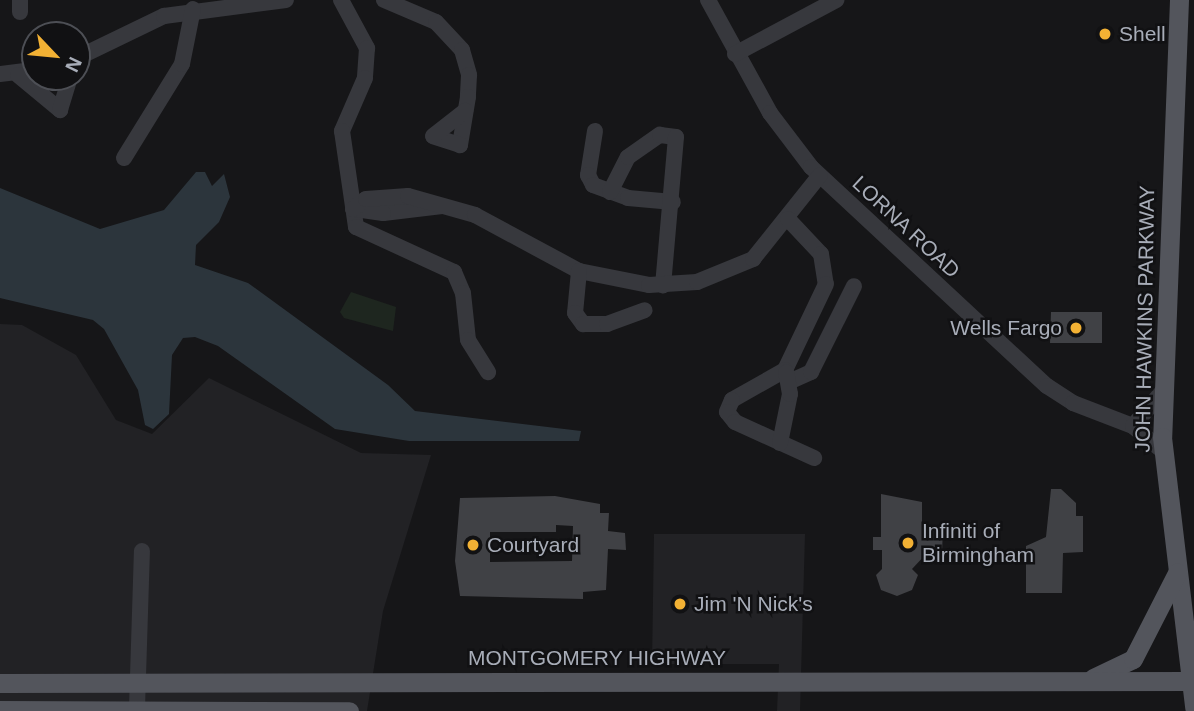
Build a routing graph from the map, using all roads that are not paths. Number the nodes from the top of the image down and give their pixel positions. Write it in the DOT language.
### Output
graph roads {
  1 [pos="286,0"];
  2 [pos="341,0"];
  3 [pos="384,0"];
  4 [pos="708,0"];
  5 [pos="836,0"];
  6 [pos="1179,0"];
  7 [pos="192,9"];
  8 [pos="91,52"];
  9 [pos="735,54"];
  10 [pos="0,74"];
  11 [pos="21,74"];
  12 [pos="18,75"];
  13 [pos="21,78"];
  14 [pos="37,91"];
  15 [pos="69,91"];
  16 [pos="465,111"];
  17 [pos="595,131"];
  18 [pos="124,158"];
  19 [pos="820,175"];
  20 [pos="610,192"];
  21 [pos="673,202"];
  22 [pos="353,209"];
  23 [pos="788,219"];
  24 [pos="579,271"];
  25 [pos="663,285"];
  26 [pos="854,286"];
  27 [pos="819,302"];
  28 [pos="645,310"];
  29 [pos="840,313"];
  30 [pos="488,372"];
  31 [pos="788,376"];
  32 [pos="1162,392"];
  33 [pos="1133,426"];
  34 [pos="780,443"];
  35 [pos="1163,452"];
  36 [pos="814,458"];
  37 [pos="142,551"];
  38 [pos="1177,572"];
  39 [pos="141,680"];
  40 [pos="1191,681"];
  41 [pos="1084,682"];
  42 [pos="0,683"];
  43 [pos="1194,707"];
  44 [pos="137,708"];
  45 [pos="0,710"];
  46 [pos="349,711"];
  1 -- 7 [label="street"];
  2 -- 22 [label="street"];
  3 -- 16 [label="street"];
  4 -- 9 [label="street, LORNA ROAD"];
  5 -- 9 [label="street"];
  6 -- 32 [label="main road, JOHN HAWKINS PARKWAY"];
  7 -- 8 [label="street"];
  7 -- 18 [label="street"];
  9 -- 19 [label="street, LORNA ROAD"];
  10 -- 12 [label="street"];
  11 -- 12 [label="street"];
  12 -- 13 [label="street"];
  14 -- 15 [label="street"];
  17 -- 20 [label="street"];
  19 -- 23 [label="street"];
  19 -- 33 [label="street, LORNA ROAD"];
  20 -- 21 [label="street"];
  20 -- 21 [label="street"];
  21 -- 25 [label="street"];
  22 -- 24 [label="street"];
  22 -- 30 [label="street"];
  23 -- 25 [label="street"];
  23 -- 27 [label="street"];
  24 -- 25 [label="street"];
  24 -- 28 [label="street"];
  26 -- 29 [label="street"];
  27 -- 29 [label="street"];
  27 -- 31 [label="street"];
  29 -- 31 [label="street"];
  31 -- 34 [label="street"];
  31 -- 34 [label="street"];
  32 -- 33 [label="street"];
  32 -- 35 [label="main road, JOHN HAWKINS PARKWAY"];
  33 -- 35 [label="street, LORNA ROAD"];
  34 -- 36 [label="street"];
  35 -- 38 [label="main road, JOHN HAWKINS PARKWAY"];
  37 -- 39 [label="street"];
  38 -- 40 [label="main road, JOHN HAWKINS PARKWAY"];
  38 -- 41 [label="main road"];
  39 -- 41 [label="main road, MONTGOMERY HIGHWAY"];
  39 -- 42 [label="main road, MONTGOMERY HIGHWAY"];
  39 -- 44 [label="street"];
  40 -- 41 [label="main road, MONTGOMERY HIGHWAY"];
  40 -- 43 [label="main road, JOHN HAWKINS PARKWAY"];
  44 -- 45 [label="main road"];
  44 -- 46 [label="main road"];
}
